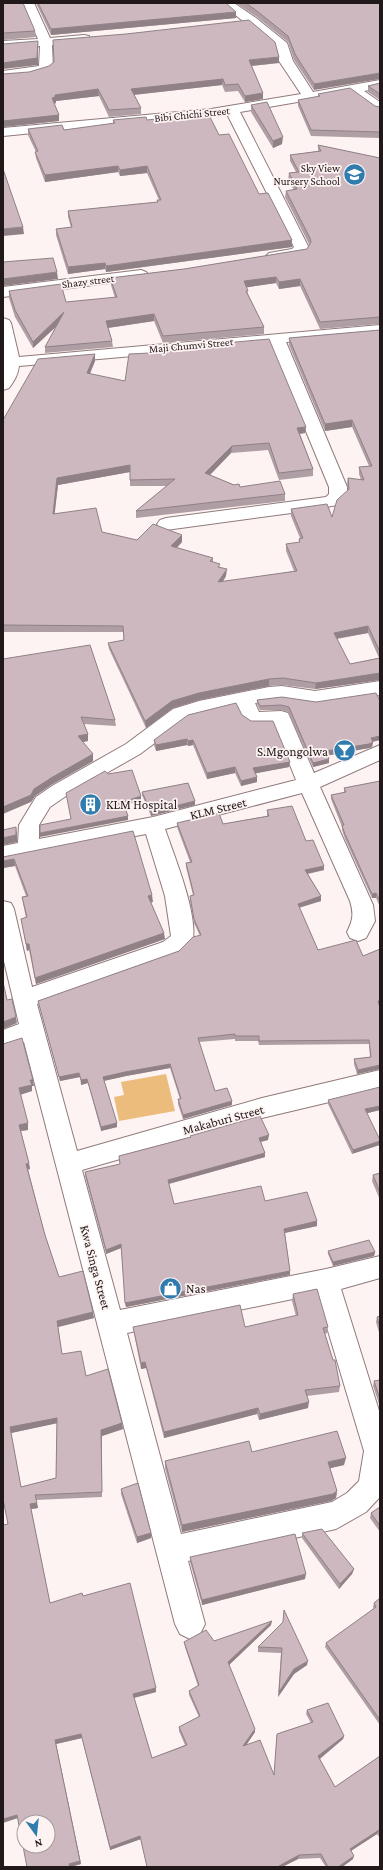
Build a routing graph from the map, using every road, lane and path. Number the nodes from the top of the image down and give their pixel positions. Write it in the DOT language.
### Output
graph roads {
  1 [pos="28,3"];
  2 [pos="226,3"];
  3 [pos="252,21"];
  4 [pos="237,23"];
  5 [pos="97,38"];
  6 [pos="46,42"];
  7 [pos="3,45"];
  8 [pos="3,75"];
  9 [pos="380,84"];
  10 [pos="353,89"];
  11 [pos="309,96"];
  12 [pos="380,108"];
  13 [pos="232,110"];
  14 [pos="3,132"];
  15 [pos="262,258"];
  16 [pos="153,273"];
  17 [pos="3,292"];
  18 [pos="3,324"];
  19 [pos="380,330"];
  20 [pos="276,338"];
  21 [pos="8,362"];
  22 [pos="3,385"];
  23 [pos="166,524"];
  24 [pos="380,688"];
  25 [pos="315,698"];
  26 [pos="244,699"];
  27 [pos="281,718"];
  28 [pos="380,752"];
  29 [pos="308,784"];
  30 [pos="153,825"];
  31 [pos="28,849"];
  32 [pos="3,854"];
  33 [pos="3,909"];
  34 [pos="358,932"];
  35 [pos="24,999"];
  36 [pos="33,1028"];
  37 [pos="3,1040"];
  38 [pos="380,1080"];
  39 [pos="68,1164"];
  40 [pos="380,1267"];
  41 [pos="326,1281"];
  42 [pos="111,1324"];
  43 [pos="171,1550"];
  44 [pos="190,1624"];
  1 -- 6 [label="street"];
  2 -- 3 [label="street"];
  3 -- 4 [label="street"];
  3 -- 11 [label="street"];
  5 -- 6 [label="street"];
  6 -- 7 [label="street"];
  6 -- 8 [label="street"];
  9 -- 10 [label="street, Bibi Chichi Street"];
  10 -- 11 [label="street, Bibi Chichi Street"];
  10 -- 12 [label="street"];
  11 -- 13 [label="street, Bibi Chichi Street"];
  13 -- 14 [label="street, Bibi Chichi Street"];
  13 -- 15 [label="street"];
  16 -- 17 [label="street, Shazy street"];
  18 -- 21 [label="street"];
  19 -- 20 [label="street, Maji Chumvi Street"];
  20 -- 21 [label="street, Maji Chumvi Street"];
  20 -- 23 [label="street"];
  21 -- 22 [label="street"];
  24 -- 25 [label="street"];
  25 -- 26 [label="street"];
  25 -- 27 [label="street"];
  26 -- 27 [label="street"];
  26 -- 31 [label="street"];
  27 -- 29 [label="street"];
  28 -- 29 [label="street, KLM Street"];
  29 -- 30 [label="street, KLM Street"];
  29 -- 34 [label="street"];
  30 -- 31 [label="street, KLM Street"];
  30 -- 35 [label="street"];
  31 -- 32 [label="street, KLM Street"];
  33 -- 35 [label="street, Kwa Singa Street"];
  35 -- 36 [label="street, Kwa Singa Street"];
  36 -- 37 [label="street"];
  36 -- 39 [label="street, Kwa Singa Street"];
  38 -- 39 [label="street, Makaburi Street"];
  39 -- 42 [label="street, Kwa Singa Street"];
  40 -- 41 [label="street"];
  41 -- 42 [label="street"];
  41 -- 43 [label="street"];
  42 -- 43 [label="street, Kwa Singa Street"];
  43 -- 44 [label="street, Kwa Singa Street"];
}
